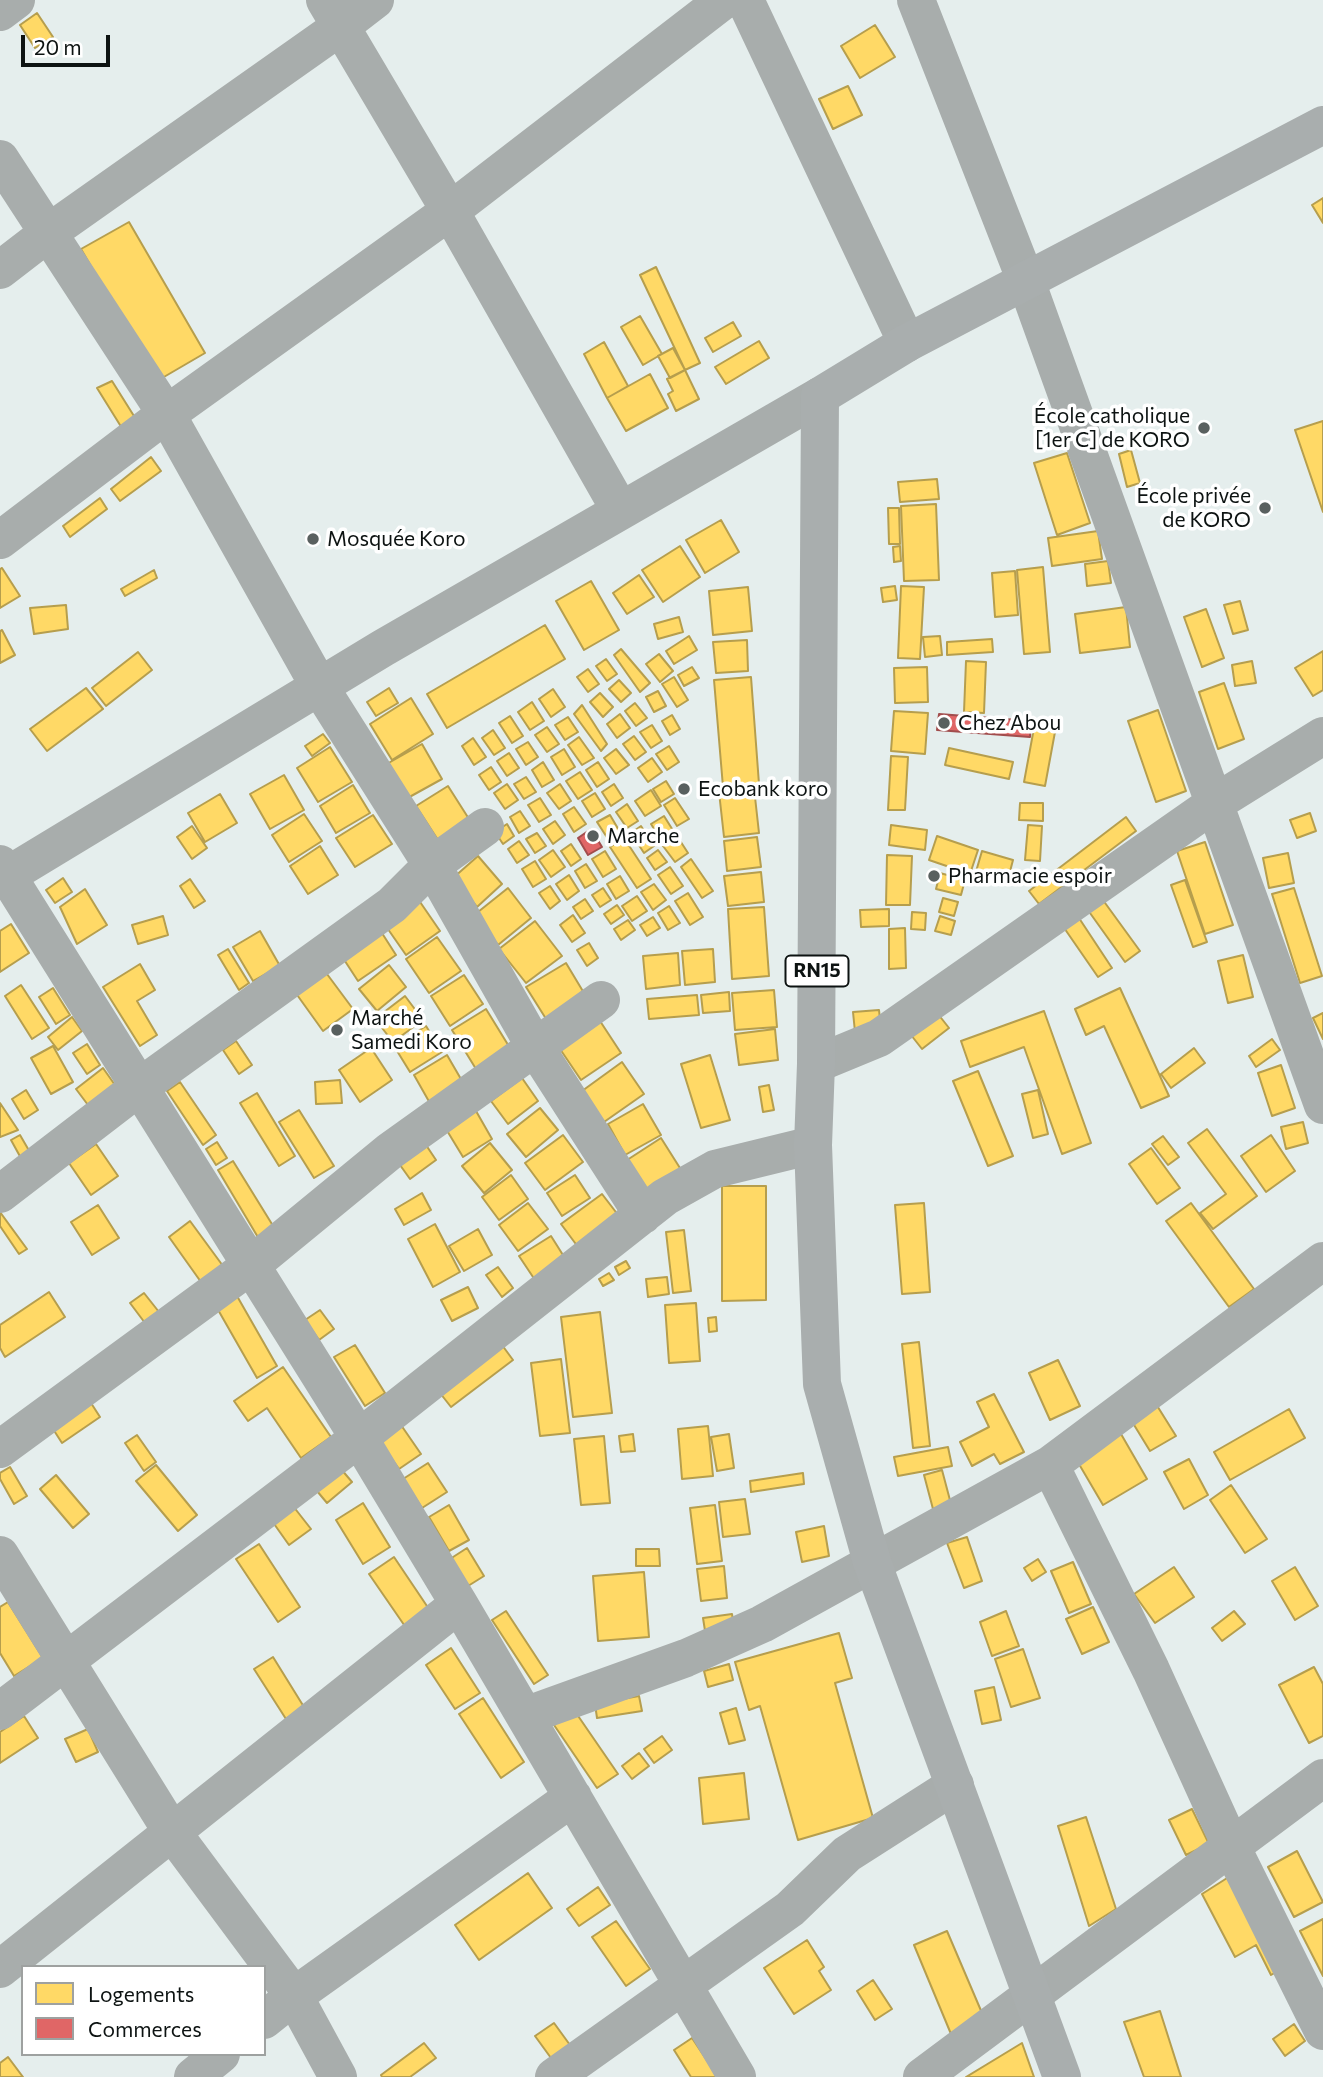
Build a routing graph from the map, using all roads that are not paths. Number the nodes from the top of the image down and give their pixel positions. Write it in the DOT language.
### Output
graph roads {
  1 [pos="16,0"];
  2 [pos="375,0"];
  3 [pos="724,0"];
  4 [pos="744,0"];
  5 [pos="916,0"];
  6 [pos="0,12"];
  7 [pos="333,14"];
  8 [pos="1323,125"];
  9 [pos="0,159"];
  10 [pos="450,211"];
  11 [pos="48,233"];
  12 [pos="0,270"];
  13 [pos="1026,281"];
  14 [pos="907,343"];
  15 [pos="820,396"];
  16 [pos="167,415"];
  17 [pos="620,510"];
  18 [pos="0,540"];
  19 [pos="318,686"];
  20 [pos="1323,736"];
  21 [pos="1215,803"];
  22 [pos="485,827"];
  23 [pos="432,865"];
  24 [pos="2,873"];
  25 [pos="601,1000"];
  26 [pos="535,1047"];
  27 [pos="816,1065"];
  28 [pos="138,1088"];
  29 [pos="1323,1105"];
  30 [pos="813,1145"];
  31 [pos="0,1194"];
  32 [pos="643,1215"];
  33 [pos="1323,1261"];
  34 [pos="250,1266"];
  35 [pos="359,1438"];
  36 [pos="0,1449"];
  37 [pos="1050,1465"];
  38 [pos="0,1555"];
  39 [pos="872,1562"];
  40 [pos="459,1604"];
  41 [pos="64,1661"];
  42 [pos="0,1712"];
  43 [pos="525,1716"];
  44 [pos="1323,1778"];
  45 [pos="955,1785"];
  46 [pos="573,1797"];
  47 [pos="172,1832"];
  48 [pos="1231,1846"];
  49 [pos="0,1969"];
  50 [pos="683,1986"];
  51 [pos="1032,1994"];
  52 [pos="294,1996"];
  53 [pos="266,2018"];
  54 [pos="1323,2031"];
  55 [pos="219,2056"];
  56 [pos="193,2077"];
  57 [pos="338,2077"];
  58 [pos="554,2077"];
  59 [pos="737,2077"];
  60 [pos="922,2077"];
  61 [pos="1062,2077"];
  1 -- 6 [label="street"];
  2 -- 7 [label="street"];
  3 -- 10 [label="street"];
  4 -- 14 [label="street"];
  5 -- 13 [label="street"];
  7 -- 10 [label="street"];
  7 -- 11 [label="street"];
  8 -- 13 [label="main road"];
  9 -- 11 [label="street"];
  10 -- 16 [label="street"];
  10 -- 17 [label="street"];
  11 -- 12 [label="street"];
  11 -- 16 [label="street"];
  13 -- 14 [label="main road"];
  13 -- 21 [label="street"];
  14 -- 15 [label="main road"];
  15 -- 17 [label="street"];
  15 -- 27 [label="main road, RN15"];
  16 -- 18 [label="street"];
  16 -- 19 [label="street"];
  17 -- 19 [label="street"];
  19 -- 23 [label="street"];
  19 -- 24 [label="street"];
  20 -- 21 [label="street"];
  21 -- 27 [label="street"];
  21 -- 29 [label="street"];
  22 -- 23 [label="street"];
  23 -- 26 [label="street"];
  23 -- 28 [label="street"];
  24 -- 28 [label="street"];
  25 -- 26 [label="street"];
  26 -- 32 [label="street"];
  26 -- 34 [label="street"];
  27 -- 30 [label="main road, RN15"];
  28 -- 31 [label="street"];
  28 -- 34 [label="street"];
  30 -- 32 [label="street"];
  30 -- 39 [label="main road, RN15"];
  32 -- 35 [label="street"];
  33 -- 37 [label="street"];
  34 -- 35 [label="street"];
  34 -- 36 [label="street"];
  35 -- 40 [label="street"];
  35 -- 41 [label="street"];
  37 -- 39 [label="street"];
  37 -- 48 [label="street"];
  38 -- 41 [label="street"];
  39 -- 43 [label="street"];
  39 -- 45 [label="main road, RN15"];
  40 -- 43 [label="street"];
  40 -- 47 [label="street"];
  41 -- 42 [label="street"];
  41 -- 47 [label="street"];
  43 -- 46 [label="street"];
  44 -- 48 [label="street"];
  45 -- 50 [label="street"];
  45 -- 51 [label="main road, RN15"];
  46 -- 50 [label="street"];
  46 -- 52 [label="street"];
  47 -- 49 [label="street"];
  47 -- 52 [label="street"];
  48 -- 51 [label="street"];
  48 -- 54 [label="street"];
  50 -- 58 [label="street"];
  50 -- 59 [label="street"];
  51 -- 60 [label="street"];
  51 -- 61 [label="main road, RN15"];
  52 -- 53 [label="street"];
  52 -- 57 [label="street"];
  55 -- 56 [label="street"];
}
